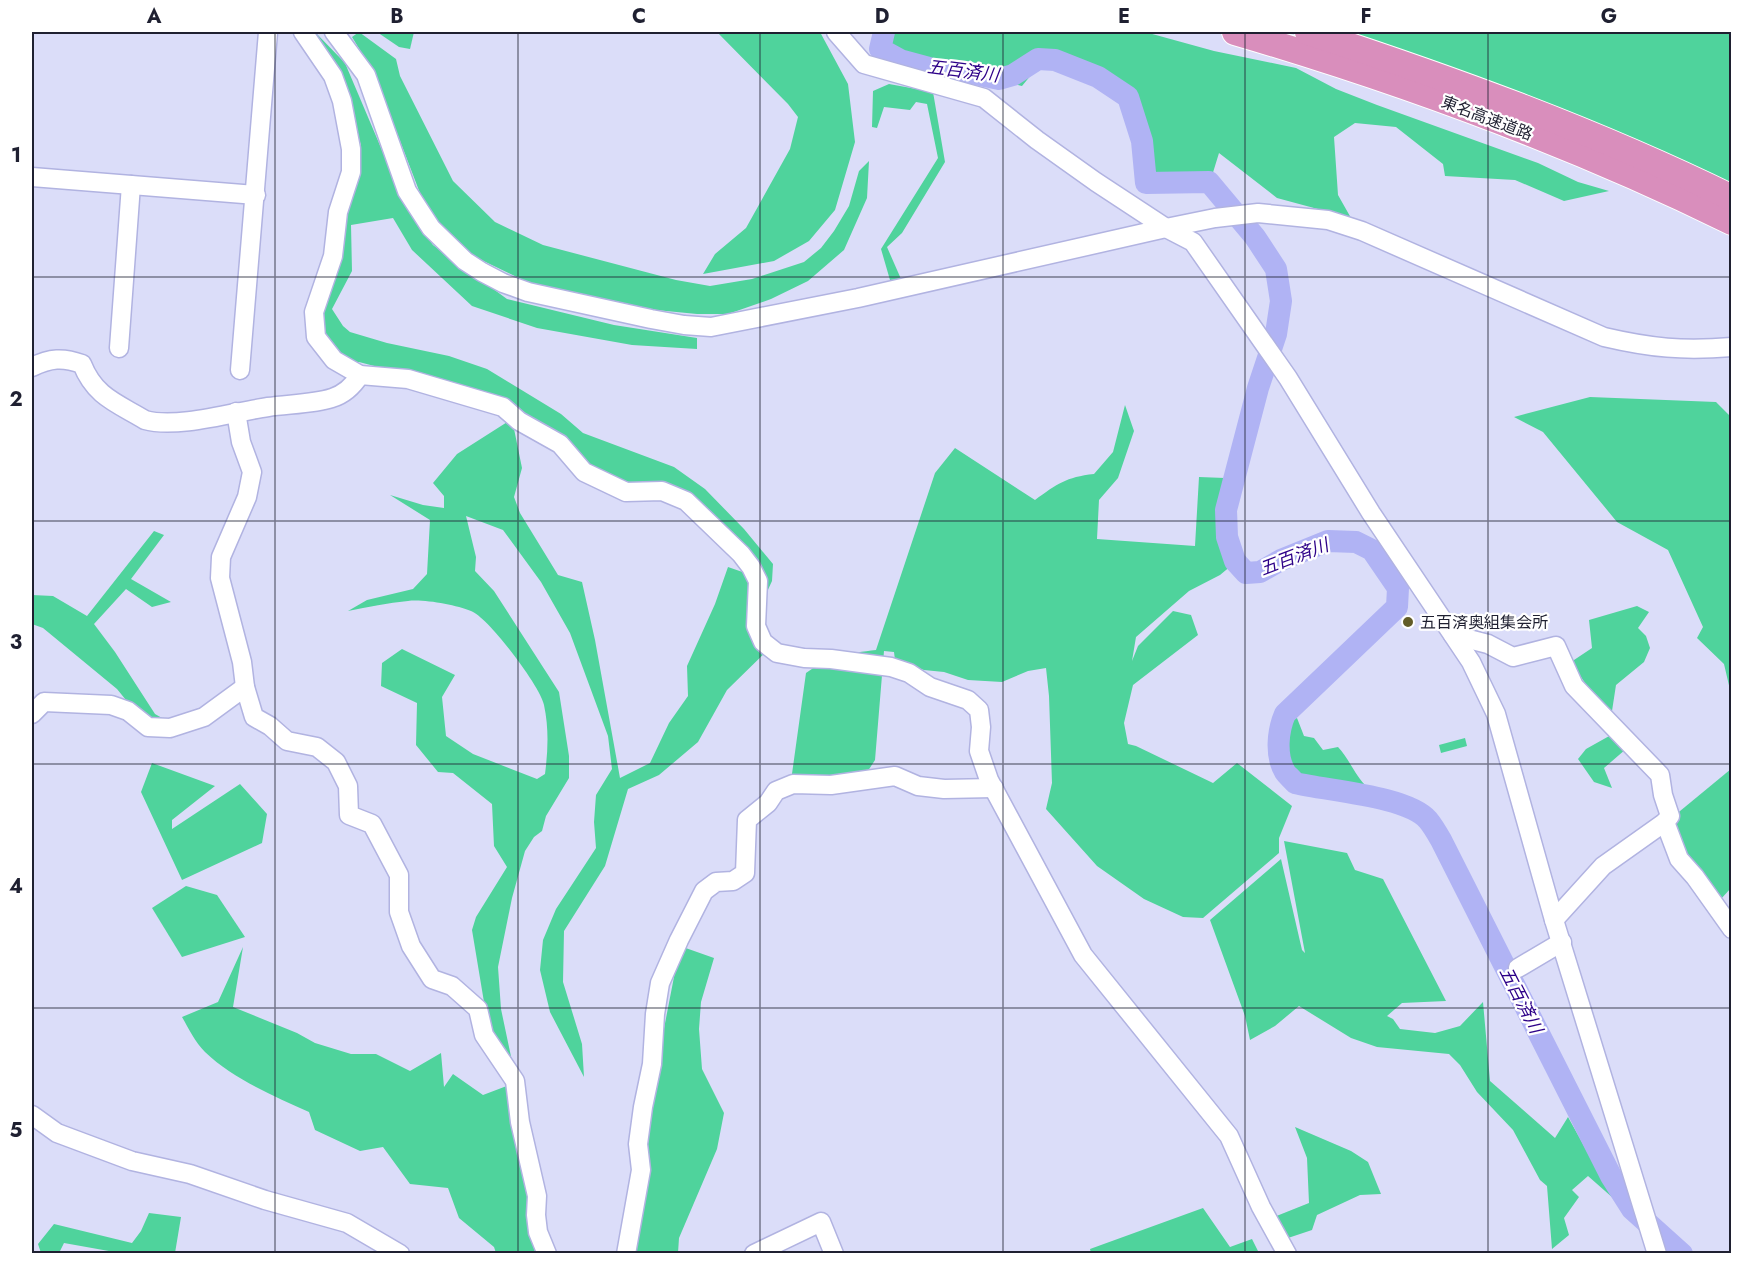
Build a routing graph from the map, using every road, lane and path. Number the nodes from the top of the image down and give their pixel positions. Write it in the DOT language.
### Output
graph roads {
  1 [pos="268,32"];
  2 [pos="303,32"];
  3 [pos="334,32"];
  4 [pos="1235,32"];
  5 [pos="1308,32"];
  6 [pos="846,36"];
  7 [pos="32,177"];
  8 [pos="131,186"];
  9 [pos="256,195"];
  10 [pos="1731,198"];
  11 [pos="1731,222"];
  12 [pos="1166,228"];
  13 [pos="1731,347"];
  14 [pos="119,348"];
  15 [pos="32,367"];
  16 [pos="240,370"];
  17 [pos="360,375"];
  18 [pos="236,411"];
  19 [pos="1453,635"];
  20 [pos="245,687"];
  21 [pos="32,714"];
  22 [pos="994,788"];
  23 [pos="1665,822"];
  24 [pos="1554,920"];
  25 [pos="1731,929"];
  26 [pos="1562,942"];
  27 [pos="1518,968"];
  28 [pos="32,1115"];
  29 [pos="400,1254"];
  30 [pos="547,1254"];
  31 [pos="626,1254"];
  32 [pos="754,1254"];
  33 [pos="834,1254"];
  34 [pos="1287,1254"];
  35 [pos="1657,1254"];
  1 -- 9 [label="street"];
  2 -- 17 [label="street"];
  3 -- 12 [label="street"];
  4 -- 11 [label="highway, 東名高速道路"];
  5 -- 10 [label="highway, 東名高速道路"];
  6 -- 12 [label="street"];
  7 -- 8 [label="street"];
  8 -- 9 [label="street"];
  8 -- 14 [label="street"];
  9 -- 16 [label="street"];
  12 -- 13 [label="street"];
  12 -- 19 [label="street"];
  15 -- 18 [label="street"];
  17 -- 18 [label="street"];
  17 -- 22 [label="street"];
  18 -- 20 [label="street"];
  19 -- 23 [label="street"];
  19 -- 24 [label="street"];
  20 -- 21 [label="street"];
  20 -- 30 [label="street"];
  22 -- 31 [label="street"];
  22 -- 34 [label="street"];
  23 -- 24 [label="street"];
  23 -- 25 [label="street"];
  24 -- 26 [label="street"];
  26 -- 27 [label="street"];
  26 -- 35 [label="street"];
  28 -- 29 [label="street"];
  32 -- 33 [label="street"];
}
